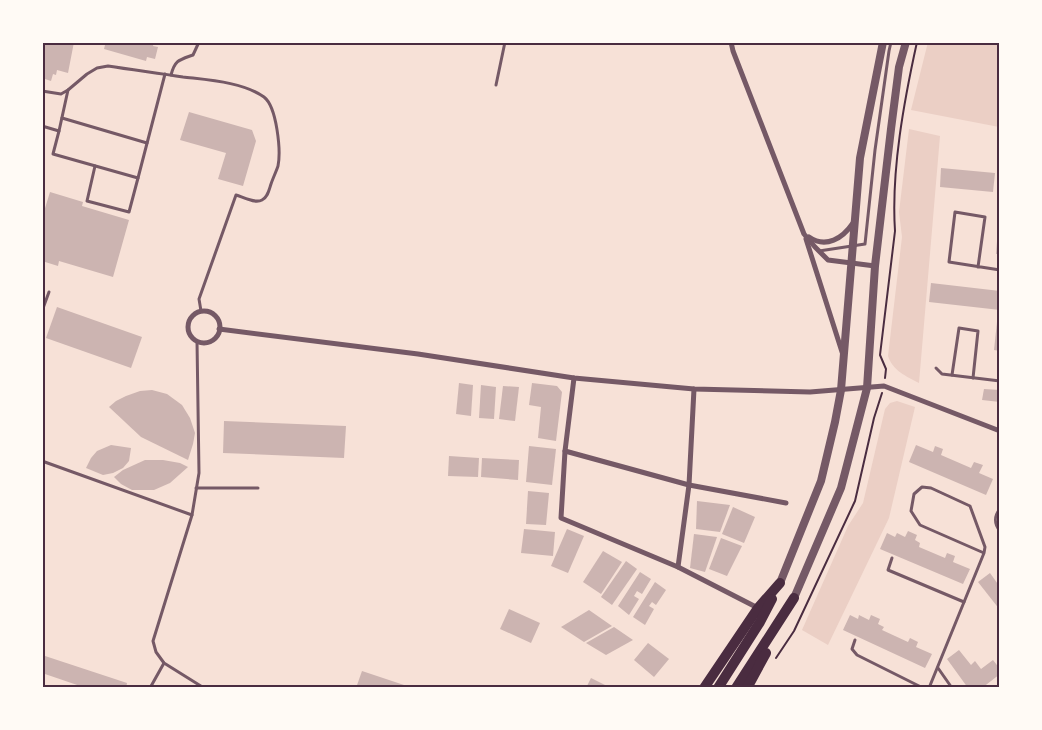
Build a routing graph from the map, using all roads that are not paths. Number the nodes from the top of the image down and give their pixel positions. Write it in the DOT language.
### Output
graph roads {
  1 [pos="199,42"];
  2 [pos="505,42"];
  3 [pos="731,42"];
  4 [pos="883,42"];
  5 [pos="891,42"];
  6 [pos="906,42"];
  7 [pos="165,74"];
  8 [pos="171,75"];
  9 [pos="496,85"];
  10 [pos="68,90"];
  11 [pos="42,91"];
  12 [pos="62,118"];
  13 [pos="42,126"];
  14 [pos="59,131"];
  15 [pos="147,143"];
  16 [pos="95,166"];
  17 [pos="138,178"];
  18 [pos="856,220"];
  19 [pos="804,234"];
  20 [pos="854,246"];
  21 [pos="819,252"];
  22 [pos="852,263"];
  23 [pos="875,266"];
  24 [pos="978,267"];
  25 [pos="1000,270"];
  26 [pos="49,292"];
  27 [pos="42,311"];
  28 [pos="201,311"];
  29 [pos="219,329"];
  30 [pos="197,341"];
  31 [pos="844,357"];
  32 [pos="936,368"];
  33 [pos="952,375"];
  34 [pos="574,378"];
  35 [pos="973,378"];
  36 [pos="1000,381"];
  37 [pos="867,388"];
  38 [pos="694,389"];
  39 [pos="841,390"];
  40 [pos="1000,431"];
  41 [pos="565,451"];
  42 [pos="42,461"];
  43 [pos="689,485"];
  44 [pos="196,488"];
  45 [pos="258,488"];
  46 [pos="786,503"];
  47 [pos="1000,508"];
  48 [pos="192,515"];
  49 [pos="1000,531"];
  50 [pos="984,553"];
  51 [pos="892,558"];
  52 [pos="678,567"];
  53 [pos="780,583"];
  54 [pos="794,598"];
  55 [pos="964,602"];
  56 [pos="758,608"];
  57 [pos="855,640"];
  58 [pos="164,663"];
  59 [pos="937,668"];
  60 [pos="150,688"];
  61 [pos="204,688"];
  62 [pos="704,688"];
  63 [pos="718,688"];
  64 [pos="736,688"];
  65 [pos="747,688"];
  66 [pos="923,688"];
  67 [pos="929,688"];
  68 [pos="952,688"];
  1 -- 8 [label="lane"];
  2 -- 9 [label="lane"];
  3 -- 19 [label="street"];
  4 -- 18 [label="street"];
  5 -- 20 [label="lane"];
  6 -- 23 [label="street"];
  7 -- 8 [label="lane"];
  7 -- 10 [label="lane"];
  7 -- 15 [label="lane"];
  8 -- 28 [label="lane"];
  10 -- 11 [label="lane"];
  10 -- 12 [label="lane"];
  12 -- 14 [label="lane"];
  12 -- 15 [label="lane"];
  13 -- 14 [label="lane"];
  14 -- 16 [label="lane"];
  15 -- 17 [label="lane"];
  16 -- 17 [label="lane"];
  16 -- 17 [label="lane"];
  18 -- 19 [label="street"];
  18 -- 20 [label="street"];
  19 -- 21 [label="street"];
  19 -- 31 [label="street"];
  20 -- 21 [label="lane"];
  20 -- 22 [label="street"];
  21 -- 22 [label="street"];
  22 -- 23 [label="street"];
  22 -- 31 [label="street"];
  23 -- 37 [label="street"];
  24 -- 24 [label="lane"];
  24 -- 25 [label="lane"];
  26 -- 27 [label="lane"];
  28 -- 29 [label="street"];
  28 -- 30 [label="street"];
  29 -- 30 [label="street"];
  29 -- 34 [label="street"];
  30 -- 44 [label="lane"];
  31 -- 39 [label="street"];
  32 -- 33 [label="lane"];
  33 -- 35 [label="lane"];
  33 -- 35 [label="lane"];
  34 -- 38 [label="street"];
  34 -- 41 [label="street"];
  35 -- 36 [label="lane"];
  37 -- 39 [label="street"];
  37 -- 40 [label="street"];
  37 -- 54 [label="street"];
  38 -- 39 [label="street"];
  38 -- 43 [label="street"];
  39 -- 53 [label="street"];
  41 -- 43 [label="street"];
  41 -- 52 [label="street"];
  42 -- 48 [label="lane"];
  43 -- 46 [label="street"];
  43 -- 52 [label="street"];
  44 -- 45 [label="lane"];
  44 -- 48 [label="lane"];
  47 -- 49 [label="lane"];
  48 -- 58 [label="lane"];
  50 -- 50 [label="lane"];
  50 -- 55 [label="lane"];
  51 -- 55 [label="lane"];
  52 -- 56 [label="street"];
  53 -- 56 [label="main road"];
  53 -- 63 [label="main road"];
  54 -- 64 [label="main road"];
  54 -- 65 [label="main road"];
  55 -- 59 [label="lane"];
  56 -- 62 [label="main road"];
  57 -- 66 [label="lane"];
  58 -- 60 [label="lane"];
  58 -- 61 [label="lane"];
  59 -- 67 [label="lane"];
  59 -- 68 [label="lane"];
}
